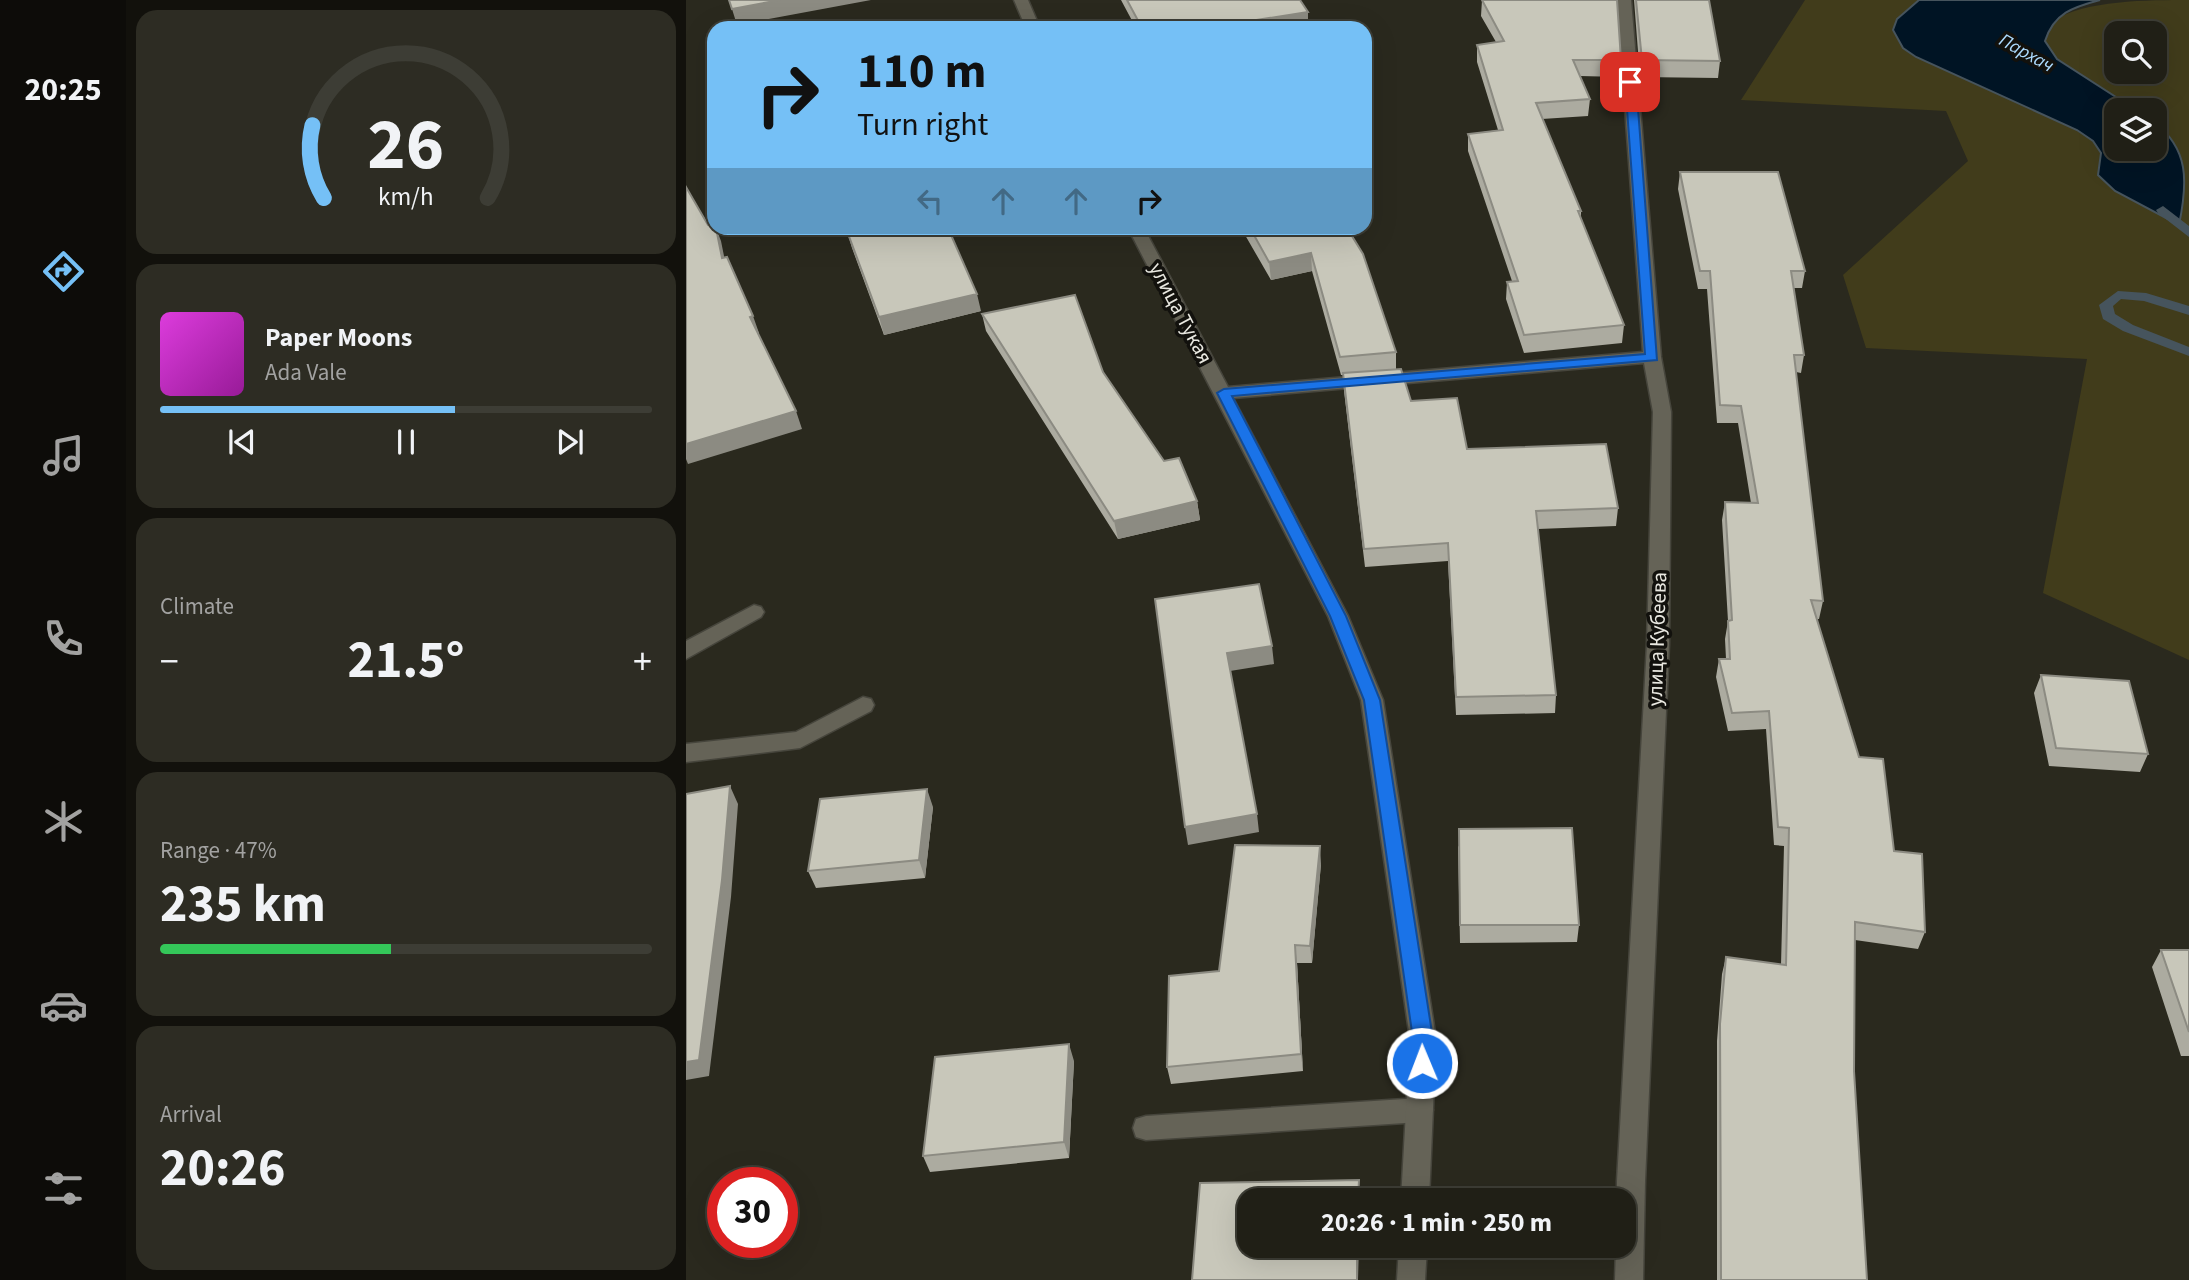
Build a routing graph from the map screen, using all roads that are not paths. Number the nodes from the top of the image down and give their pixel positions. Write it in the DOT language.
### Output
graph roads {
  1 [pos="1021,0"];
  2 [pos="1624,0"];
  3 [pos="1031,21"];
  4 [pos="1140,235"];
  5 [pos="1652,357"];
  6 [pos="1224,393"];
  7 [pos="754,612"];
  8 [pos="686,651"];
  9 [pos="863,705"];
  10 [pos="686,753"];
  11 [pos="1420,1110"];
  12 [pos="1146,1128"];
  13 [pos="1416,1188"];
  14 [pos="1413,1258"];
  15 [pos="1412,1280"];
  16 [pos="1629,1280"];
  1 -- 3 [label="street"];
  2 -- 5 [label="street, улица Кубеева"];
  4 -- 6 [label="street, улица Тукая"];
  5 -- 6 [label="street"];
  5 -- 16 [label="street, улица Кубеева"];
  6 -- 11 [label="street, улица Тукая"];
  7 -- 8 [label="street"];
  9 -- 10 [label="street"];
  11 -- 12 [label="street"];
  11 -- 13 [label="street, улица Тукая"];
  14 -- 15 [label="street"];
}
